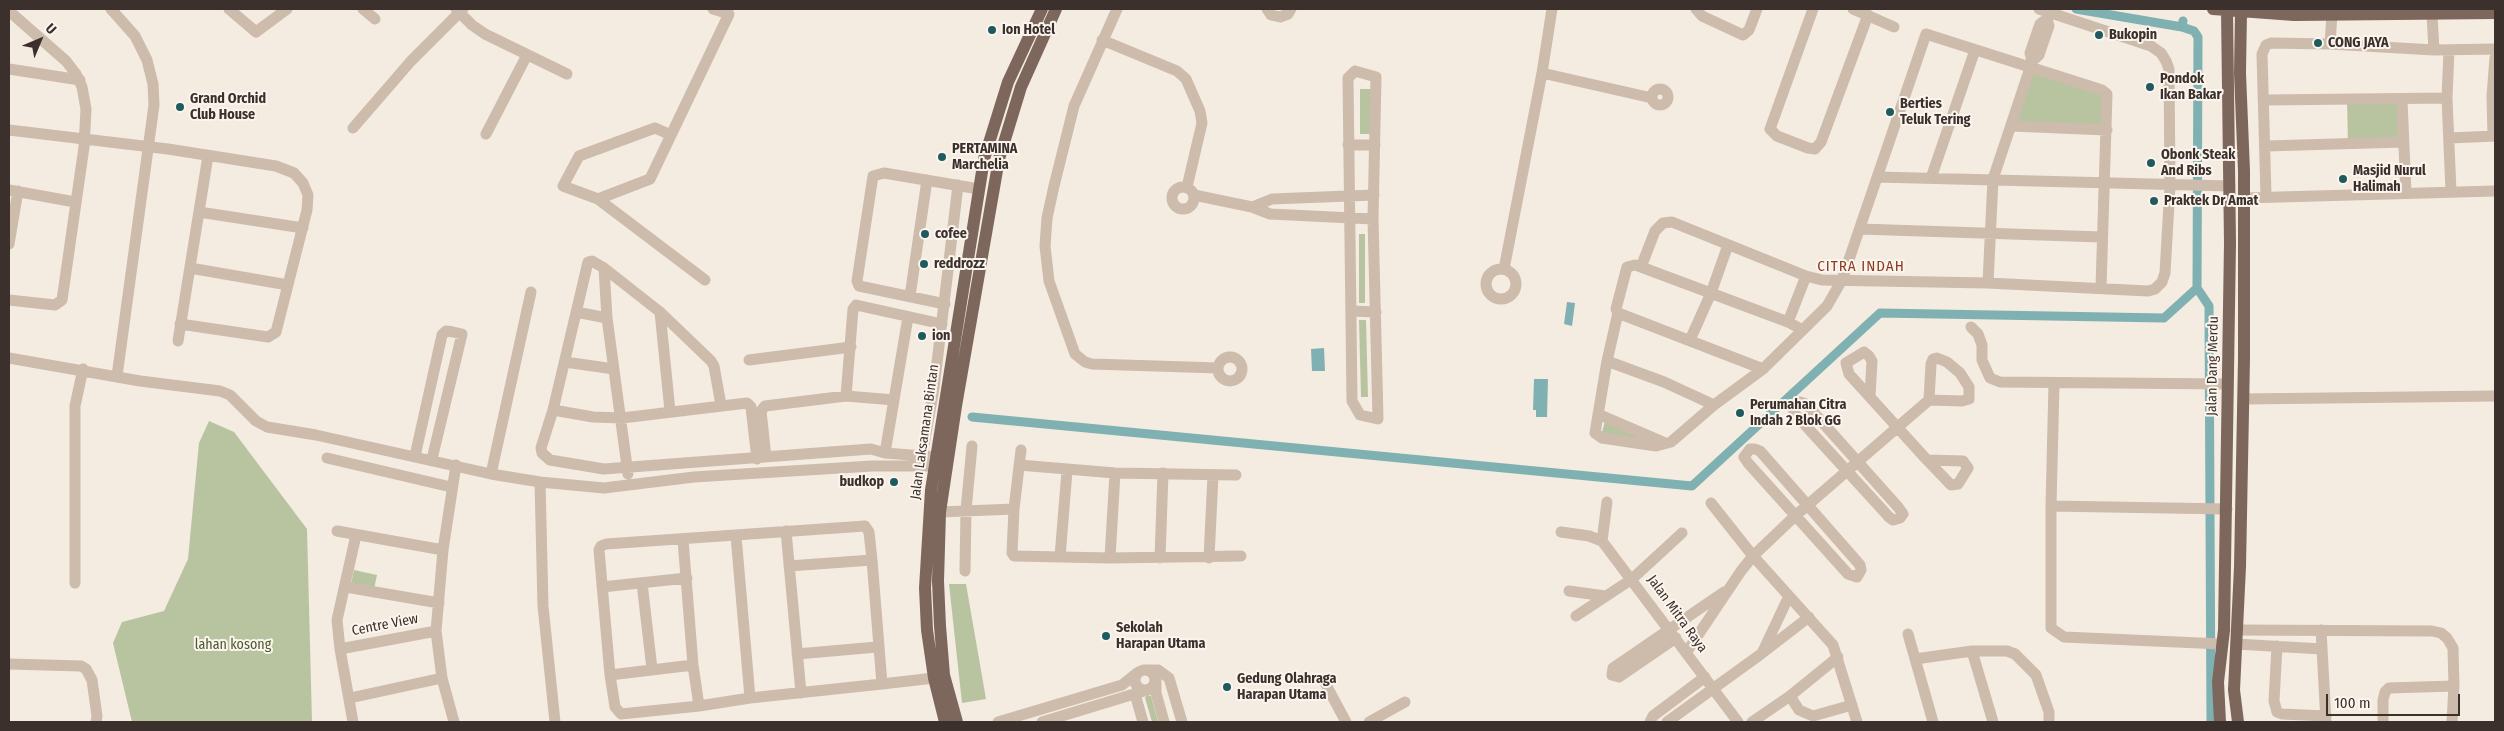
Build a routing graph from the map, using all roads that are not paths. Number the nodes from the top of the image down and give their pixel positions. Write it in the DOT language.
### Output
graph roads {
  1 [pos="111,9"];
  2 [pos="229,9"];
  3 [pos="286,9"];
  4 [pos="363,9"];
  5 [pos="713,9"];
  6 [pos="1042,9"];
  7 [pos="1056,9"];
  8 [pos="1117,9"];
  9 [pos="1266,9"];
  10 [pos="1291,9"];
  11 [pos="1552,9"];
  12 [pos="1696,9"];
  13 [pos="1757,9"];
  14 [pos="1813,9"];
  15 [pos="1853,9"];
  16 [pos="2213,9"];
  17 [pos="460,10"];
  18 [pos="9,11"];
  19 [pos="2227,11"];
  20 [pos="2046,12"];
  21 [pos="2241,12"];
  22 [pos="2495,13"];
  23 [pos="2332,14"];
  24 [pos="1868,15"];
  25 [pos="2432,15"];
  26 [pos="375,19"];
  27 [pos="1894,27"];
  28 [pos="1102,40"];
  29 [pos="2330,44"];
  30 [pos="2495,49"];
  31 [pos="1975,50"];
  32 [pos="2434,50"];
  33 [pos="2449,50"];
  34 [pos="527,55"];
  35 [pos="2495,58"];
  36 [pos="2234,60"];
  37 [pos="2031,64"];
  38 [pos="9,69"];
  39 [pos="1542,73"];
  40 [pos="567,74"];
  41 [pos="80,80"];
  42 [pos="2494,96"];
  43 [pos="1652,98"];
  44 [pos="2448,98"];
  45 [pos="2265,100"];
  46 [pos="2402,100"];
  47 [pos="2012,126"];
  48 [pos="353,128"];
  49 [pos="9,130"];
  50 [pos="2107,130"];
  51 [pos="486,134"];
  52 [pos="671,135"];
  53 [pos="2494,136"];
  54 [pos="2449,138"];
  55 [pos="84,140"];
  56 [pos="2404,142"];
  57 [pos="1348,144"];
  58 [pos="1375,145"];
  59 [pos="2266,146"];
  60 [pos="149,148"];
  61 [pos="208,156"];
  62 [pos="1877,177"];
  63 [pos="1931,178"];
  64 [pos="1993,179"];
  65 [pos="927,180"];
  66 [pos="2104,183"];
  67 [pos="958,185"];
  68 [pos="2170,186"];
  69 [pos="2230,186"];
  70 [pos="979,189"];
  71 [pos="13,191"];
  72 [pos="2495,191"];
  73 [pos="2451,192"];
  74 [pos="2406,193"];
  75 [pos="1349,195"];
  76 [pos="1374,195"];
  77 [pos="2266,196"];
  78 [pos="2244,198"];
  79 [pos="598,199"];
  80 [pos="75,202"];
  81 [pos="1252,207"];
  82 [pos="199,212"];
  83 [pos="1350,218"];
  84 [pos="1374,219"];
  85 [pos="303,228"];
  86 [pos="1860,229"];
  87 [pos="1990,232"];
  88 [pos="2102,238"];
  89 [pos="9,243"];
  90 [pos="1728,245"];
  91 [pos="1641,267"];
  92 [pos="190,268"];
  93 [pos="604,268"];
  94 [pos="1504,269"];
  95 [pos="1806,276"];
  96 [pos="705,280"];
  97 [pos="1842,280"];
  98 [pos="1988,283"];
  99 [pos="288,285"];
  100 [pos="2101,288"];
  101 [pos="531,292"];
  102 [pos="1711,293"];
  103 [pos="910,296"];
  104 [pos="9,300"];
  105 [pos="945,304"];
  106 [pos="1351,311"];
  107 [pos="576,312"];
  108 [pos="660,312"];
  109 [pos="1376,312"];
  110 [pos="1618,313"];
  111 [pos="908,317"];
  112 [pos="607,318"];
  113 [pos="1788,322"];
  114 [pos="180,324"];
  115 [pos="942,324"];
  116 [pos="1971,327"];
  117 [pos="1801,329"];
  118 [pos="1690,340"];
  119 [pos="178,341"];
  120 [pos="851,347"];
  121 [pos="9,358"];
  122 [pos="749,360"];
  123 [pos="1607,361"];
  124 [pos="565,362"];
  125 [pos="1218,368"];
  126 [pos="83,369"];
  127 [pos="614,369"];
  128 [pos="1763,369"];
  129 [pos="117,376"];
  130 [pos="2054,384"];
  131 [pos="2216,385"];
  132 [pos="940,389"];
  133 [pos="846,396"];
  134 [pos="1870,396"];
  135 [pos="2495,396"];
  136 [pos="2243,399"];
  137 [pos="894,400"];
  138 [pos="1929,400"];
  139 [pos="721,405"];
  140 [pos="1714,405"];
  141 [pos="425,410"];
  142 [pos="553,410"];
  143 [pos="670,411"];
  144 [pos="443,414"];
  145 [pos="1598,414"];
  146 [pos="622,418"];
  147 [pos="1898,426"];
  148 [pos="1666,444"];
  149 [pos="972,446"];
  150 [pos="1021,450"];
  151 [pos="885,453"];
  152 [pos="415,456"];
  153 [pos="922,456"];
  154 [pos="327,458"];
  155 [pos="762,458"];
  156 [pos="432,459"];
  157 [pos="1927,460"];
  158 [pos="935,462"];
  159 [pos="1858,462"];
  160 [pos="456,465"];
  161 [pos="1019,465"];
  162 [pos="628,468"];
  163 [pos="1067,470"];
  164 [pos="1847,471"];
  165 [pos="1115,473"];
  166 [pos="491,474"];
  167 [pos="1163,474"];
  168 [pos="1213,475"];
  169 [pos="1236,475"];
  170 [pos="2227,481"];
  171 [pos="540,482"];
  172 [pos="2241,482"];
  173 [pos="631,485"];
  174 [pos="451,487"];
  175 [pos="1606,502"];
  176 [pos="1711,503"];
  177 [pos="1807,506"];
  178 [pos="2050,506"];
  179 [pos="1014,509"];
  180 [pos="2216,509"];
  181 [pos="966,510"];
  182 [pos="940,512"];
  183 [pos="1795,516"];
  184 [pos="337,530"];
  185 [pos="786,531"];
  186 [pos="1561,532"];
  187 [pos="1682,533"];
  188 [pos="356,535"];
  189 [pos="736,536"];
  190 [pos="683,540"];
  191 [pos="1602,541"];
  192 [pos="443,550"];
  193 [pos="1241,556"];
  194 [pos="1753,556"];
  195 [pos="1060,557"];
  196 [pos="1110,558"];
  197 [pos="1160,558"];
  198 [pos="1209,558"];
  199 [pos="872,560"];
  200 [pos="789,566"];
  201 [pos="965,571"];
  202 [pos="686,578"];
  203 [pos="1632,579"];
  204 [pos="642,583"];
  205 [pos="75,584"];
  206 [pos="602,586"];
  207 [pos="346,587"];
  208 [pos="1730,588"];
  209 [pos="1569,591"];
  210 [pos="1605,596"];
  211 [pos="1790,596"];
  212 [pos="439,602"];
  213 [pos="1576,616"];
  214 [pos="1809,617"];
  215 [pos="2236,630"];
  216 [pos="2321,630"];
  217 [pos="436,631"];
  218 [pos="1673,633"];
  219 [pos="1908,634"];
  220 [pos="2212,644"];
  221 [pos="2236,644"];
  222 [pos="2277,646"];
  223 [pos="877,647"];
  224 [pos="340,649"];
  225 [pos="2322,649"];
  226 [pos="1972,651"];
  227 [pos="1686,653"];
  228 [pos="797,654"];
  229 [pos="1761,654"];
  230 [pos="1838,657"];
  231 [pos="1915,659"];
  232 [pos="9,664"];
  233 [pos="693,665"];
  234 [pos="652,669"];
  235 [pos="1142,672"];
  236 [pos="610,675"];
  237 [pos="1704,677"];
  238 [pos="442,678"];
  239 [pos="934,678"];
  240 [pos="1156,681"];
  241 [pos="1324,681"];
  242 [pos="882,684"];
  243 [pos="2454,686"];
  244 [pos="1714,688"];
  245 [pos="1140,692"];
  246 [pos="801,693"];
  247 [pos="1790,696"];
  248 [pos="350,698"];
  249 [pos="750,698"];
  250 [pos="1404,702"];
  251 [pos="1852,705"];
  252 [pos="699,706"];
  253 [pos="2326,719"];
  254 [pos="1056,720"];
  255 [pos="96,722"];
  256 [pos="353,722"];
  257 [pos="454,722"];
  258 [pos="555,722"];
  259 [pos="945,722"];
  260 [pos="957,722"];
  261 [pos="998,722"];
  262 [pos="1042,722"];
  263 [pos="1143,722"];
  264 [pos="1164,722"];
  265 [pos="1182,722"];
  266 [pos="1346,722"];
  267 [pos="1368,722"];
  268 [pos="1650,722"];
  269 [pos="1666,722"];
  270 [pos="1738,722"];
  271 [pos="1752,722"];
  272 [pos="1857,722"];
  273 [pos="1933,722"];
  274 [pos="1993,722"];
  275 [pos="2049,722"];
  276 [pos="2220,722"];
  277 [pos="2238,722"];
  278 [pos="2383,722"];
  279 [pos="2452,722"];
  1 -- 60 [label="street"];
  2 -- 3 [label="street"];
  4 -- 26 [label="street"];
  5 -- 52 [label="street"];
  6 -- 70 [label="main road, Jalan Laksamana Bintan"];
  7 -- 182 [label="main road, Jalan Laksamana Bintan"];
  8 -- 28 [label="street"];
  9 -- 10 [label="street"];
  11 -- 39 [label="street"];
  12 -- 13 [label="street"];
  14 -- 24 [label="street"];
  15 -- 24 [label="street"];
  16 -- 19 [label="main road"];
  17 -- 34 [label="street"];
  17 -- 48 [label="street"];
  18 -- 41 [label="street"];
  19 -- 21 [label="main road"];
  19 -- 36 [label="main road, Jalan Dang Merdu"];
  20 -- 37 [label="street"];
  20 -- 68 [label="street"];
  21 -- 23 [label="main road"];
  21 -- 36 [label="main road, Jalan Dang Merdu"];
  22 -- 25 [label="main road"];
  23 -- 25 [label="main road"];
  23 -- 29 [label="street"];
  24 -- 27 [label="street"];
  25 -- 32 [label="street"];
  28 -- 81 [label="street"];
  28 -- 125 [label="street"];
  29 -- 32 [label="street"];
  29 -- 45 [label="street"];
  30 -- 33 [label="street"];
  31 -- 37 [label="street"];
  31 -- 62 [label="street"];
  31 -- 63 [label="street"];
  32 -- 33 [label="street"];
  33 -- 44 [label="street"];
  34 -- 40 [label="street"];
  34 -- 51 [label="street"];
  35 -- 42 [label="street"];
  36 -- 69 [label="main road, Jalan Dang Merdu"];
  36 -- 78 [label="main road, Jalan Dang Merdu"];
  37 -- 47 [label="street"];
  37 -- 50 [label="street"];
  38 -- 41 [label="street"];
  39 -- 43 [label="street"];
  39 -- 94 [label="street"];
  41 -- 55 [label="street"];
  42 -- 53 [label="street"];
  44 -- 46 [label="street"];
  44 -- 54 [label="street"];
  45 -- 46 [label="street"];
  45 -- 59 [label="street"];
  46 -- 56 [label="street"];
  47 -- 50 [label="street"];
  47 -- 64 [label="street"];
  49 -- 55 [label="street"];
  50 -- 66 [label="street"];
  52 -- 79 [label="street"];
  52 -- 79 [label="street"];
  53 -- 54 [label="street"];
  54 -- 73 [label="street"];
  55 -- 60 [label="street"];
  55 -- 80 [label="street"];
  56 -- 59 [label="street"];
  56 -- 74 [label="street"];
  57 -- 58 [label="street"];
  57 -- 58 [label="street"];
  57 -- 75 [label="street"];
  58 -- 76 [label="street"];
  59 -- 77 [label="street"];
  60 -- 61 [label="street"];
  60 -- 129 [label="street"];
  61 -- 82 [label="street"];
  61 -- 85 [label="street"];
  62 -- 63 [label="street"];
  62 -- 86 [label="street"];
  63 -- 64 [label="street"];
  64 -- 66 [label="street"];
  64 -- 87 [label="street"];
  65 -- 67 [label="street"];
  65 -- 103 [label="street"];
  65 -- 103 [label="street"];
  66 -- 68 [label="street"];
  66 -- 88 [label="street"];
  67 -- 70 [label="street"];
  67 -- 105 [label="street"];
  68 -- 69 [label="street"];
  68 -- 100 [label="street"];
  69 -- 131 [label="main road, Jalan Dang Merdu"];
  70 -- 132 [label="main road, Jalan Laksamana Bintan"];
  71 -- 80 [label="street"];
  71 -- 89 [label="street"];
  72 -- 73 [label="street"];
  73 -- 74 [label="street"];
  74 -- 77 [label="street"];
  75 -- 76 [label="street"];
  75 -- 81 [label="street"];
  75 -- 83 [label="street"];
  76 -- 84 [label="street"];
  77 -- 78 [label="street"];
  78 -- 136 [label="main road, Jalan Dang Merdu"];
  79 -- 96 [label="street"];
  80 -- 104 [label="street"];
  81 -- 83 [label="street"];
  82 -- 85 [label="street"];
  82 -- 92 [label="street"];
  83 -- 84 [label="street"];
  83 -- 106 [label="street"];
  84 -- 109 [label="street"];
  85 -- 99 [label="street"];
  86 -- 87 [label="street"];
  86 -- 97 [label="street"];
  87 -- 88 [label="street"];
  87 -- 98 [label="street"];
  88 -- 100 [label="street"];
  90 -- 91 [label="street"];
  90 -- 95 [label="street"];
  90 -- 102 [label="street"];
  91 -- 102 [label="street"];
  91 -- 110 [label="street"];
  92 -- 99 [label="street"];
  92 -- 114 [label="street"];
  93 -- 107 [label="street"];
  93 -- 108 [label="street"];
  93 -- 112 [label="street"];
  95 -- 97 [label="street"];
  95 -- 113 [label="street"];
  97 -- 98 [label="street"];
  97 -- 117 [label="street"];
  98 -- 100 [label="street"];
  99 -- 114 [label="street"];
  101 -- 166 [label="street"];
  102 -- 113 [label="street"];
  102 -- 118 [label="street"];
  103 -- 105 [label="street"];
  105 -- 115 [label="street"];
  106 -- 109 [label="street"];
  106 -- 109 [label="street"];
  107 -- 112 [label="street"];
  107 -- 124 [label="street"];
  108 -- 139 [label="street"];
  108 -- 143 [label="street"];
  110 -- 118 [label="street"];
  110 -- 123 [label="street"];
  111 -- 115 [label="street"];
  111 -- 120 [label="street"];
  111 -- 137 [label="street"];
  112 -- 127 [label="street"];
  113 -- 117 [label="street"];
  114 -- 119 [label="street"];
  115 -- 132 [label="street"];
  116 -- 130 [label="street"];
  117 -- 128 [label="street"];
  118 -- 128 [label="street"];
  120 -- 122 [label="street"];
  120 -- 133 [label="street"];
  121 -- 126 [label="street"];
  123 -- 140 [label="street"];
  123 -- 145 [label="street"];
  124 -- 127 [label="street"];
  124 -- 142 [label="street"];
  126 -- 129 [label="street"];
  126 -- 205 [label="street"];
  127 -- 146 [label="street"];
  128 -- 140 [label="street"];
  129 -- 152 [label="street"];
  130 -- 131 [label="street"];
  130 -- 178 [label="street"];
  131 -- 170 [label="main road, Jalan Dang Merdu"];
  132 -- 153 [label="street"];
  132 -- 158 [label="main road, Jalan Laksamana Bintan"];
  133 -- 137 [label="street"];
  133 -- 155 [label="street"];
  134 -- 147 [label="street"];
  135 -- 136 [label="street"];
  136 -- 172 [label="main road, Jalan Dang Merdu"];
  137 -- 151 [label="street"];
  138 -- 138 [label="street"];
  138 -- 147 [label="street"];
  139 -- 143 [label="street"];
  139 -- 155 [label="street"];
  140 -- 148 [label="street"];
  141 -- 144 [label="street"];
  141 -- 144 [label="street"];
  141 -- 152 [label="street"];
  142 -- 146 [label="street"];
  142 -- 162 [label="street"];
  143 -- 146 [label="street"];
  144 -- 156 [label="street"];
  145 -- 148 [label="street"];
  145 -- 148 [label="street"];
  146 -- 162 [label="street"];
  147 -- 157 [label="street"];
  147 -- 159 [label="street"];
  149 -- 181 [label="street"];
  150 -- 161 [label="street"];
  151 -- 153 [label="street"];
  151 -- 155 [label="street"];
  152 -- 156 [label="street"];
  153 -- 158 [label="street"];
  154 -- 174 [label="street"];
  155 -- 162 [label="street"];
  156 -- 160 [label="street"];
  158 -- 173 [label="street"];
  158 -- 239 [label="main road, Jalan Laksamana Bintan"];
  159 -- 164 [label="street"];
  159 -- 164 [label="street"];
  159 -- 164 [label="street"];
  160 -- 166 [label="street"];
  160 -- 174 [label="street, Centre View"];
  161 -- 163 [label="street"];
  161 -- 179 [label="street"];
  162 -- 173 [label="street"];
  163 -- 165 [label="street"];
  163 -- 195 [label="street"];
  164 -- 177 [label="street"];
  165 -- 167 [label="street"];
  165 -- 196 [label="street"];
  166 -- 171 [label="street"];
  167 -- 168 [label="street"];
  167 -- 197 [label="street"];
  168 -- 169 [label="street"];
  168 -- 198 [label="street"];
  170 -- 172 [label="main road"];
  170 -- 180 [label="main road, Jalan Dang Merdu"];
  171 -- 173 [label="street"];
  171 -- 258 [label="street"];
  172 -- 215 [label="main road, Jalan Dang Merdu"];
  174 -- 192 [label="street, Centre View"];
  175 -- 191 [label="street"];
  176 -- 194 [label="street"];
  177 -- 183 [label="street"];
  177 -- 183 [label="street"];
  177 -- 183 [label="street"];
  178 -- 180 [label="street"];
  178 -- 220 [label="street"];
  179 -- 181 [label="street"];
  179 -- 195 [label="street"];
  180 -- 220 [label="main road, Jalan Dang Merdu"];
  181 -- 182 [label="street"];
  181 -- 201 [label="street"];
  182 -- 260 [label="main road, Jalan Laksamana Bintan"];
  183 -- 194 [label="street"];
  184 -- 188 [label="street"];
  185 -- 189 [label="street"];
  185 -- 199 [label="street"];
  185 -- 200 [label="street"];
  186 -- 191 [label="street"];
  187 -- 203 [label="street, Jalan Mitra Raya"];
  188 -- 192 [label="street"];
  188 -- 207 [label="street, Centre View"];
  189 -- 190 [label="street"];
  189 -- 249 [label="street"];
  190 -- 202 [label="street"];
  190 -- 206 [label="street"];
  191 -- 203 [label="street"];
  192 -- 212 [label="street, Centre View"];
  193 -- 198 [label="street"];
  194 -- 208 [label="street"];
  194 -- 211 [label="street"];
  195 -- 196 [label="street"];
  196 -- 197 [label="street"];
  197 -- 198 [label="street"];
  199 -- 200 [label="street"];
  199 -- 223 [label="street"];
  200 -- 228 [label="street"];
  202 -- 204 [label="street"];
  202 -- 233 [label="street"];
  203 -- 210 [label="street"];
  203 -- 218 [label="street, Jalan Mitra Raya"];
  204 -- 206 [label="street"];
  204 -- 234 [label="street"];
  206 -- 236 [label="street"];
  207 -- 212 [label="street, Centre View"];
  207 -- 224 [label="street, Centre View"];
  208 -- 218 [label="street"];
  208 -- 227 [label="street"];
  209 -- 210 [label="street"];
  210 -- 213 [label="street"];
  211 -- 214 [label="street"];
  211 -- 229 [label="street"];
  212 -- 217 [label="street, Centre View"];
  214 -- 229 [label="street"];
  214 -- 230 [label="street"];
  215 -- 216 [label="street"];
  215 -- 221 [label="main road, Jalan Dang Merdu"];
  216 -- 225 [label="street"];
  216 -- 243 [label="street"];
  217 -- 224 [label="street, Centre View"];
  217 -- 238 [label="street, Centre View"];
  218 -- 218 [label="street"];
  218 -- 227 [label="street, Jalan Mitra Raya"];
  219 -- 231 [label="street"];
  220 -- 276 [label="main road, Jalan Dang Merdu"];
  221 -- 222 [label="street"];
  221 -- 277 [label="main road, Jalan Dang Merdu"];
  222 -- 225 [label="street"];
  222 -- 253 [label="street"];
  223 -- 228 [label="street"];
  223 -- 242 [label="street"];
  224 -- 248 [label="street, Centre View"];
  225 -- 253 [label="street"];
  226 -- 231 [label="street"];
  226 -- 274 [label="street"];
  226 -- 275 [label="street"];
  227 -- 237 [label="street, Jalan Mitra Raya"];
  228 -- 246 [label="street"];
  229 -- 244 [label="street"];
  230 -- 247 [label="street"];
  230 -- 251 [label="street"];
  231 -- 273 [label="street"];
  232 -- 255 [label="street"];
  233 -- 234 [label="street"];
  233 -- 252 [label="street"];
  234 -- 236 [label="street"];
  235 -- 240 [label="street"];
  235 -- 245 [label="street"];
  235 -- 261 [label="street"];
  235 -- 265 [label="street"];
  236 -- 252 [label="street"];
  237 -- 244 [label="street, Jalan Mitra Raya"];
  237 -- 268 [label="street"];
  238 -- 248 [label="street"];
  238 -- 257 [label="street, Centre View"];
  239 -- 242 [label="street"];
  239 -- 259 [label="main road, Jalan Laksamana Bintan"];
  240 -- 245 [label="street"];
  240 -- 264 [label="street"];
  241 -- 266 [label="street"];
  242 -- 246 [label="street"];
  243 -- 278 [label="street"];
  243 -- 279 [label="street"];
  244 -- 269 [label="street"];
  244 -- 270 [label="street, Jalan Mitra Raya"];
  245 -- 254 [label="street"];
  245 -- 263 [label="street"];
  246 -- 249 [label="street"];
  247 -- 251 [label="street"];
  247 -- 271 [label="street"];
  248 -- 256 [label="street, Centre View"];
  249 -- 252 [label="street"];
  250 -- 267 [label="street"];
  251 -- 272 [label="street"];
  254 -- 262 [label="street"];
}
